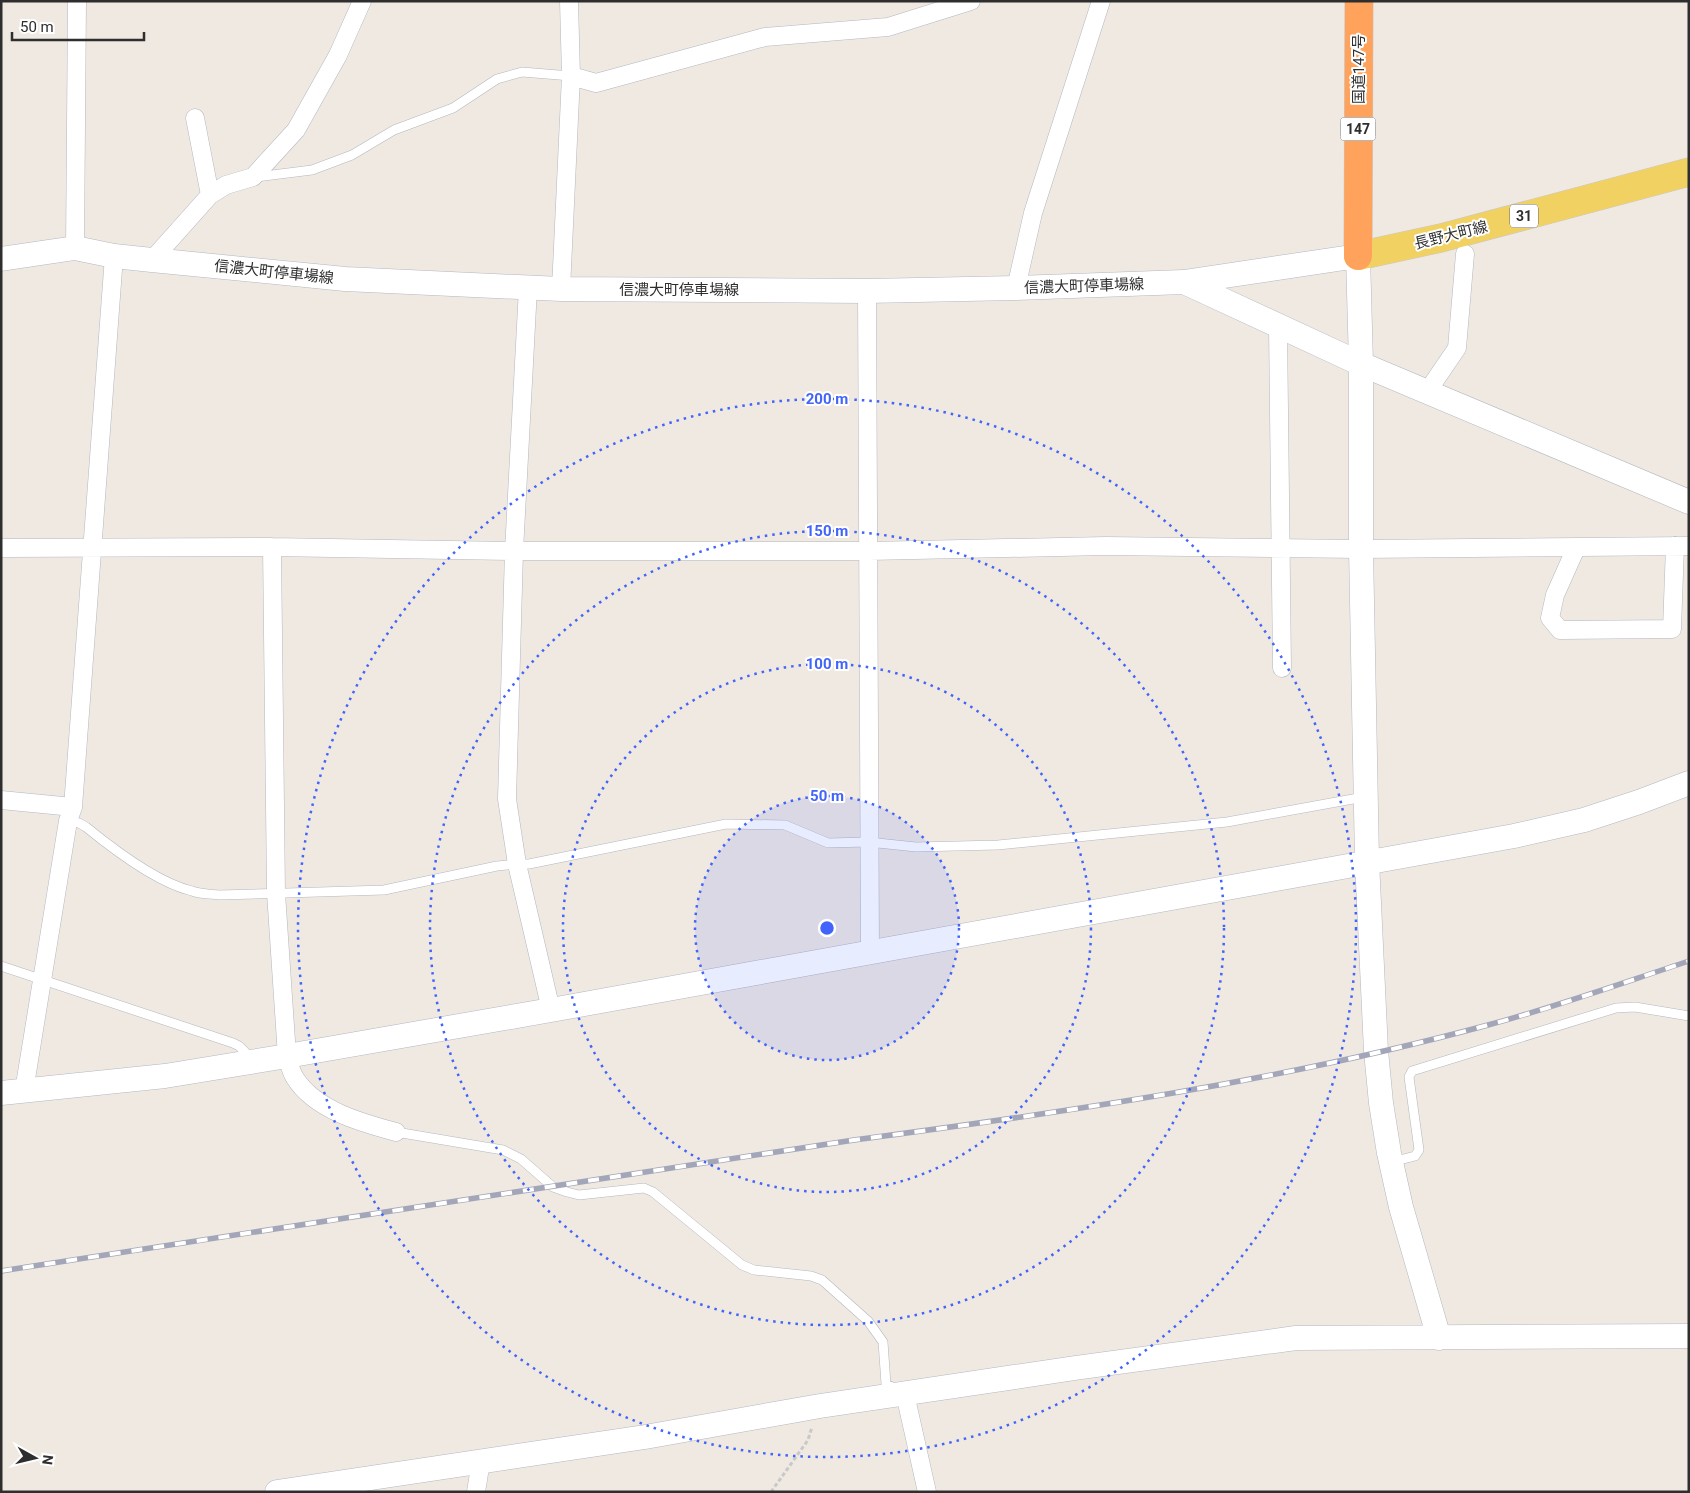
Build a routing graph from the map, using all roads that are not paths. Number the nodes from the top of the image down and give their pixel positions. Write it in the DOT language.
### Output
graph roads {
  1 [pos="78,1"];
  2 [pos="362,1"];
  3 [pos="569,1"];
  4 [pos="971,1"];
  5 [pos="1101,1"];
  6 [pos="1359,1"];
  7 [pos="571,76"];
  8 [pos="195,118"];
  9 [pos="1689,172"];
  10 [pos="253,177"];
  11 [pos="210,195"];
  12 [pos="75,248"];
  13 [pos="1465,254"];
  14 [pos="114,256"];
  15 [pos="1358,256"];
  16 [pos="1,259"];
  17 [pos="152,260"];
  18 [pos="1184,282"];
  19 [pos="528,288"];
  20 [pos="1016,288"];
  21 [pos="561,289"];
  22 [pos="866,291"];
  23 [pos="1278,326"];
  24 [pos="1361,364"];
  25 [pos="1427,392"];
  26 [pos="1689,502"];
  27 [pos="1682,546"];
  28 [pos="272,547"];
  29 [pos="1280,547"];
  30 [pos="1,548"];
  31 [pos="92,548"];
  32 [pos="1576,548"];
  33 [pos="1361,549"];
  34 [pos="868,550"];
  35 [pos="514,551"];
  36 [pos="1282,668"];
  37 [pos="1689,783"];
  38 [pos="1366,797"];
  39 [pos="1,800"];
  40 [pos="71,814"];
  41 [pos="868,842"];
  42 [pos="1367,861"];
  43 [pos="517,864"];
  44 [pos="276,893"];
  45 [pos="870,952"];
  46 [pos="1,966"];
  47 [pos="43,979"];
  48 [pos="551,1010"];
  49 [pos="1689,1016"];
  50 [pos="287,1056"];
  51 [pos="254,1061"];
  52 [pos="13,1092"];
  53 [pos="396,1132"];
  54 [pos="1391,1162"];
  55 [pos="1689,1336"];
  56 [pos="1440,1338"];
  57 [pos="905,1394"];
  58 [pos="481,1461"];
  59 [pos="277,1492"];
  60 [pos="476,1492"];
  61 [pos="927,1492"];
  1 -- 12 [label="street"];
  2 -- 10 [label="street"];
  3 -- 7 [label="street"];
  4 -- 7 [label="street"];
  5 -- 20 [label="street"];
  6 -- 15 [label="highway, 国道147号 / 147"];
  7 -- 10 [label="lane"];
  7 -- 21 [label="street"];
  8 -- 11 [label="street"];
  9 -- 15 [label="main road, 長野大町線 / 31"];
  10 -- 11 [label="street"];
  11 -- 17 [label="street"];
  12 -- 14 [label="street, 信濃大町停車場線"];
  12 -- 16 [label="street, 信濃大町停車場線"];
  13 -- 25 [label="street"];
  14 -- 17 [label="street, 信濃大町停車場線"];
  14 -- 31 [label="street"];
  15 -- 18 [label="street, 信濃大町停車場線"];
  15 -- 24 [label="street"];
  17 -- 19 [label="street, 信濃大町停車場線"];
  18 -- 20 [label="street, 信濃大町停車場線"];
  18 -- 23 [label="street"];
  19 -- 21 [label="street, 信濃大町停車場線"];
  19 -- 35 [label="street"];
  20 -- 22 [label="street, 信濃大町停車場線"];
  21 -- 22 [label="street, 信濃大町停車場線"];
  22 -- 34 [label="street"];
  23 -- 24 [label="street"];
  23 -- 29 [label="street"];
  24 -- 25 [label="street"];
  24 -- 33 [label="street"];
  25 -- 26 [label="street"];
  27 -- 32 [label="street"];
  27 -- 32 [label="street"];
  28 -- 31 [label="street"];
  28 -- 35 [label="street"];
  28 -- 44 [label="street"];
  29 -- 33 [label="street"];
  29 -- 34 [label="street"];
  29 -- 36 [label="street"];
  30 -- 31 [label="street"];
  31 -- 40 [label="street"];
  32 -- 33 [label="street"];
  33 -- 38 [label="street"];
  34 -- 35 [label="street"];
  34 -- 41 [label="street"];
  35 -- 43 [label="street"];
  37 -- 42 [label="street"];
  38 -- 41 [label="lane"];
  38 -- 42 [label="street"];
  39 -- 40 [label="street"];
  40 -- 44 [label="lane"];
  40 -- 47 [label="street"];
  41 -- 43 [label="lane"];
  41 -- 45 [label="street"];
  42 -- 45 [label="street"];
  42 -- 54 [label="street"];
  43 -- 44 [label="lane"];
  43 -- 48 [label="street"];
  44 -- 50 [label="street"];
  45 -- 48 [label="street"];
  46 -- 47 [label="lane"];
  47 -- 51 [label="lane"];
  47 -- 52 [label="street"];
  48 -- 50 [label="street"];
  49 -- 54 [label="lane"];
  50 -- 51 [label="street"];
  50 -- 53 [label="street"];
  51 -- 52 [label="street"];
  53 -- 57 [label="lane"];
  54 -- 56 [label="street"];
  55 -- 56 [label="street"];
  56 -- 57 [label="street"];
  57 -- 58 [label="street"];
  57 -- 61 [label="street"];
  58 -- 59 [label="street"];
  58 -- 60 [label="street"];
}
